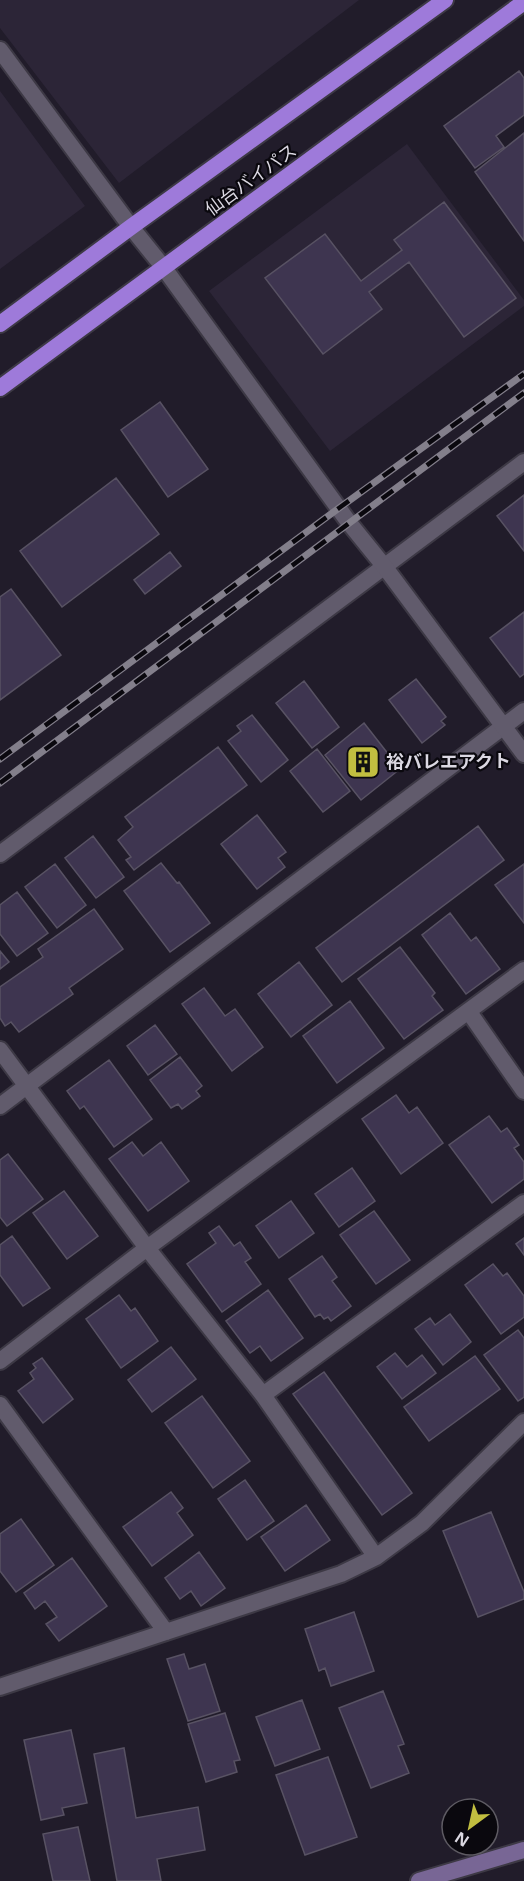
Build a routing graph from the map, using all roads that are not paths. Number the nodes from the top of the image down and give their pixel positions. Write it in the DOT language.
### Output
graph roads {
  1 [pos="445,0"];
  2 [pos="524,2"];
  3 [pos="0,50"];
  4 [pos="131,227"];
  5 [pos="164,268"];
  6 [pos="0,324"];
  7 [pos="0,388"];
  8 [pos="524,462"];
  9 [pos="384,566"];
  10 [pos="524,711"];
  11 [pos="504,726"];
  12 [pos="524,754"];
  13 [pos="0,854"];
  14 [pos="524,970"];
  15 [pos="469,1012"];
  16 [pos="0,1050"];
  17 [pos="27,1086"];
  18 [pos="524,1090"];
  19 [pos="0,1106"];
  20 [pos="524,1203"];
  21 [pos="147,1248"];
  22 [pos="0,1361"];
  23 [pos="263,1395"];
  24 [pos="0,1405"];
  25 [pos="524,1422"];
  26 [pos="376,1557"];
  27 [pos="166,1632"];
  28 [pos="0,1687"];
  29 [pos="524,1850"];
  30 [pos="419,1881"];
  1 -- 4 [label="highway, 仙台バイパス"];
  2 -- 5 [label="highway, 仙台バイパス"];
  3 -- 4 [label="street"];
  4 -- 5 [label="street"];
  4 -- 6 [label="highway, 仙台バイパス"];
  5 -- 7 [label="highway, 仙台バイパス"];
  5 -- 9 [label="street"];
  8 -- 9 [label="street"];
  9 -- 11 [label="street"];
  9 -- 13 [label="street"];
  10 -- 11 [label="street"];
  11 -- 12 [label="street"];
  11 -- 17 [label="street"];
  14 -- 15 [label="street"];
  15 -- 18 [label="street"];
  15 -- 21 [label="street"];
  16 -- 17 [label="street"];
  17 -- 19 [label="street"];
  17 -- 21 [label="street"];
  20 -- 23 [label="street"];
  21 -- 22 [label="street"];
  21 -- 23 [label="street"];
  23 -- 26 [label="street"];
  24 -- 27 [label="street"];
  25 -- 26 [label="street"];
  26 -- 27 [label="street"];
  27 -- 28 [label="street"];
  29 -- 30 [label="main road"];
}
